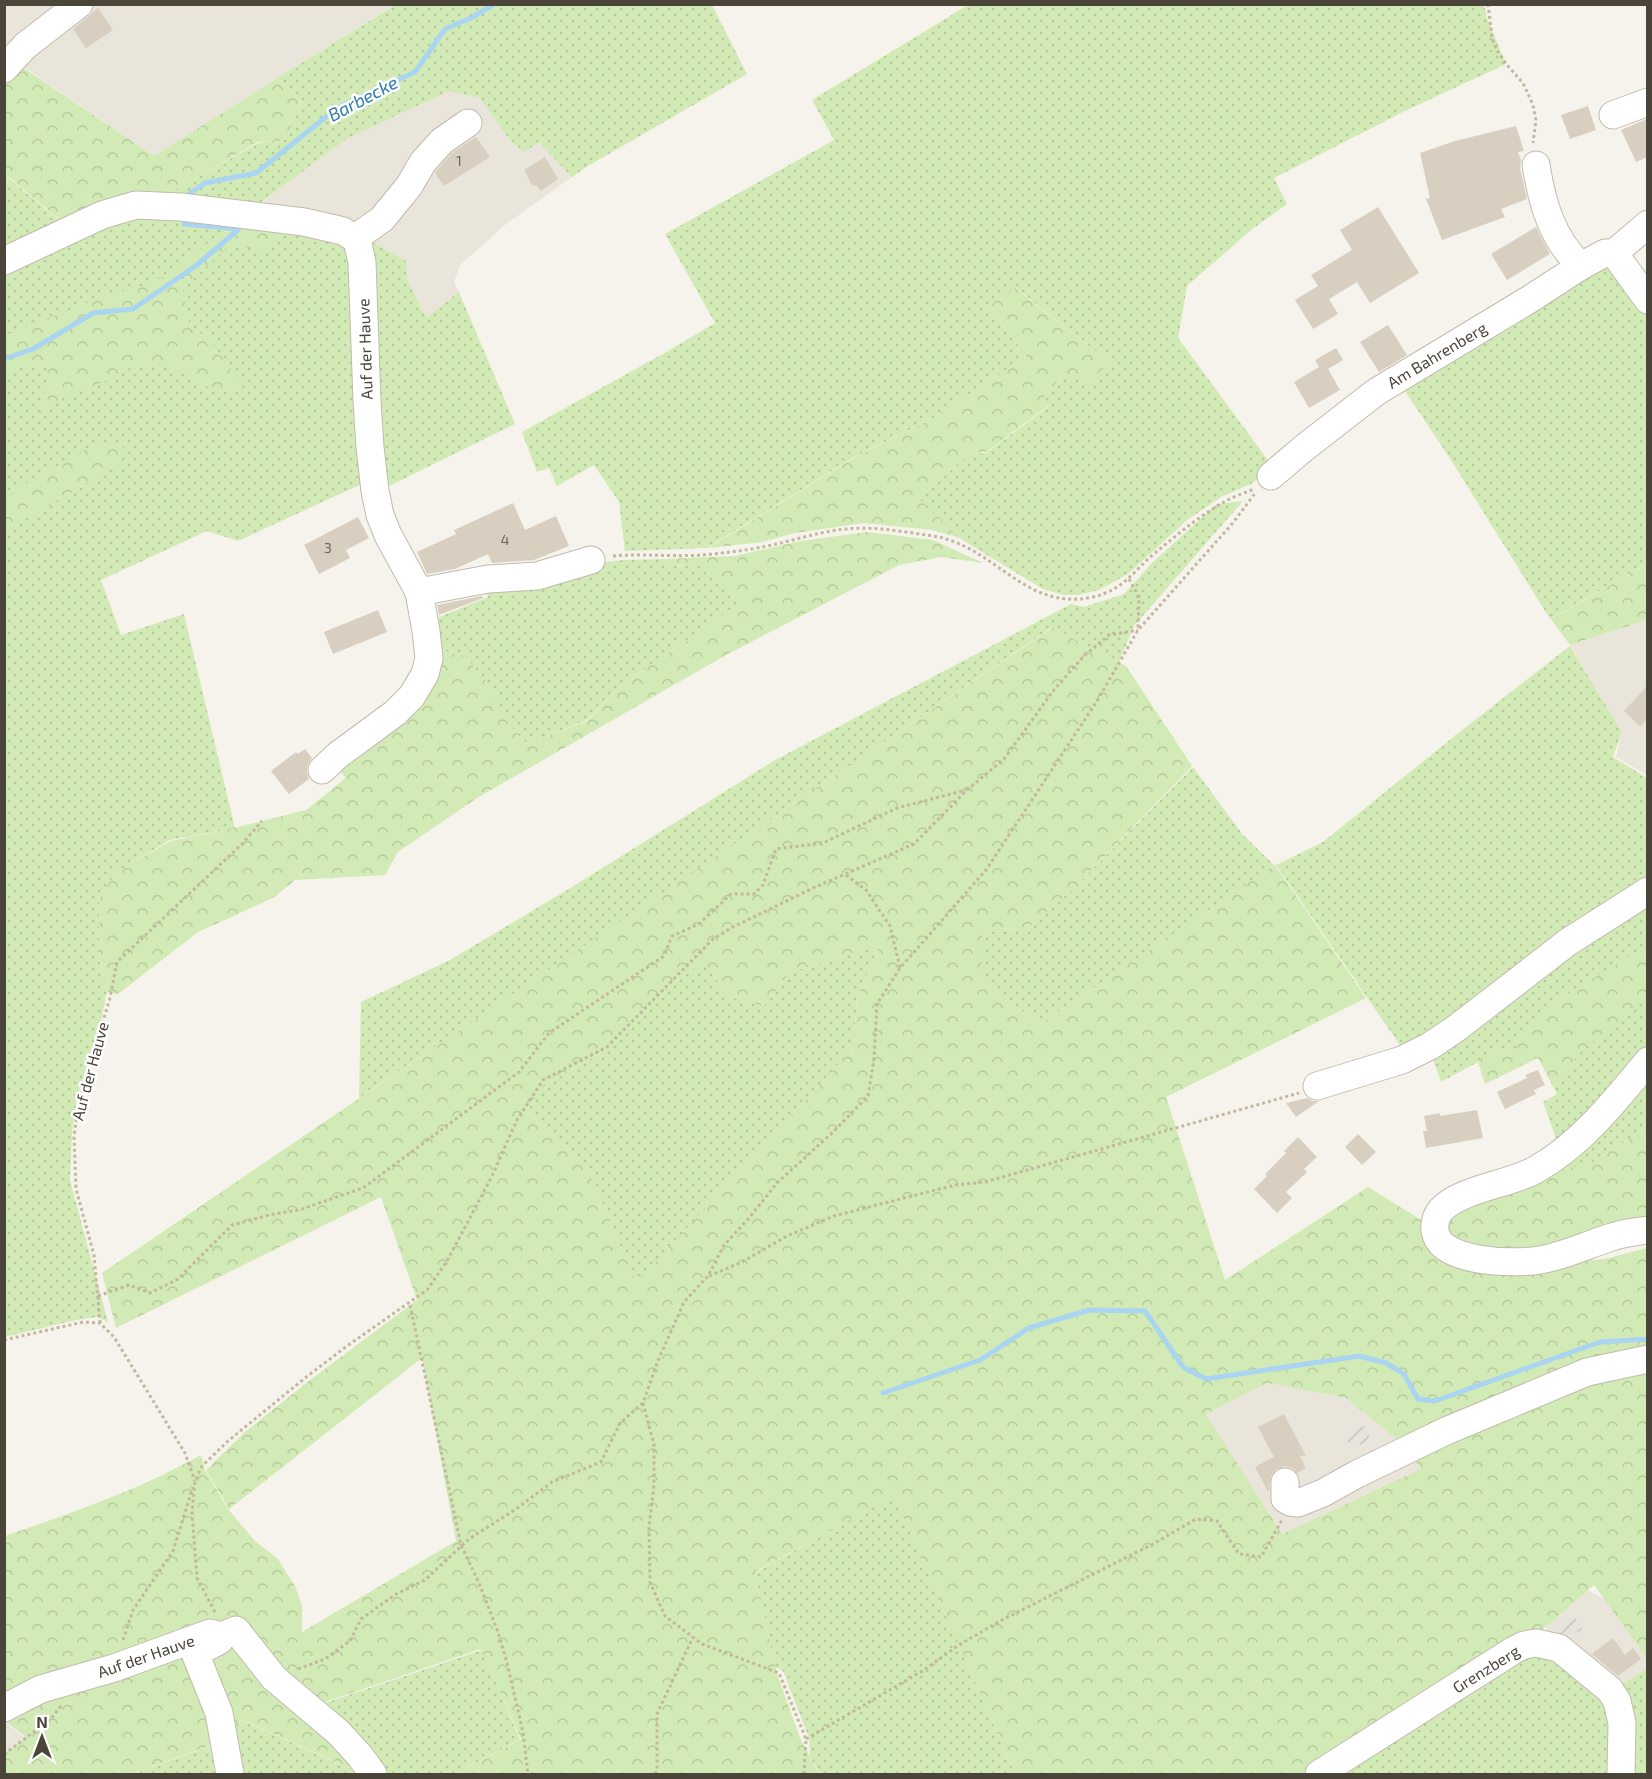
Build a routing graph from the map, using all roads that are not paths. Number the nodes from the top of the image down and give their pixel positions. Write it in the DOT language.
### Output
graph roads {
  1 [pos="79,4"];
  2 [pos="15,47"];
  3 [pos="4,69"];
  4 [pos="1647,102"];
  5 [pos="1613,115"];
  6 [pos="468,123"];
  7 [pos="1536,165"];
  8 [pos="1647,224"];
  9 [pos="355,238"];
  10 [pos="1614,253"];
  11 [pos="4,261"];
  12 [pos="1581,266"];
  13 [pos="1647,300"];
  14 [pos="1271,476"];
  15 [pos="591,560"];
  16 [pos="419,592"];
  17 [pos="322,770"];
  18 [pos="1647,891"];
  19 [pos="1647,1061"];
  20 [pos="1317,1086"];
  21 [pos="1647,1230"];
  22 [pos="1647,1359"];
  23 [pos="1288,1492"];
  24 [pos="229,1633"];
  25 [pos="4,1708"];
  26 [pos="230,1774"];
  27 [pos="373,1774"];
  28 [pos="1319,1774"];
  29 [pos="1621,1774"];
  1 -- 2 [label="street"];
  2 -- 3 [label="street"];
  4 -- 5 [label="street"];
  6 -- 9 [label="street"];
  7 -- 12 [label="street"];
  8 -- 10 [label="street, Am Bahrenberg"];
  9 -- 11 [label="street"];
  9 -- 16 [label="street, Auf der Hauve"];
  10 -- 12 [label="street, Am Bahrenberg"];
  10 -- 13 [label="street"];
  12 -- 14 [label="street, Am Bahrenberg"];
  15 -- 16 [label="street"];
  16 -- 17 [label="street, Auf der Hauve"];
  18 -- 20 [label="street"];
  19 -- 21 [label="street"];
  22 -- 23 [label="street"];
  24 -- 25 [label="street, Auf der Hauve"];
  24 -- 26 [label="street"];
  24 -- 27 [label="street"];
  28 -- 29 [label="street, Grenzberg"];
}
